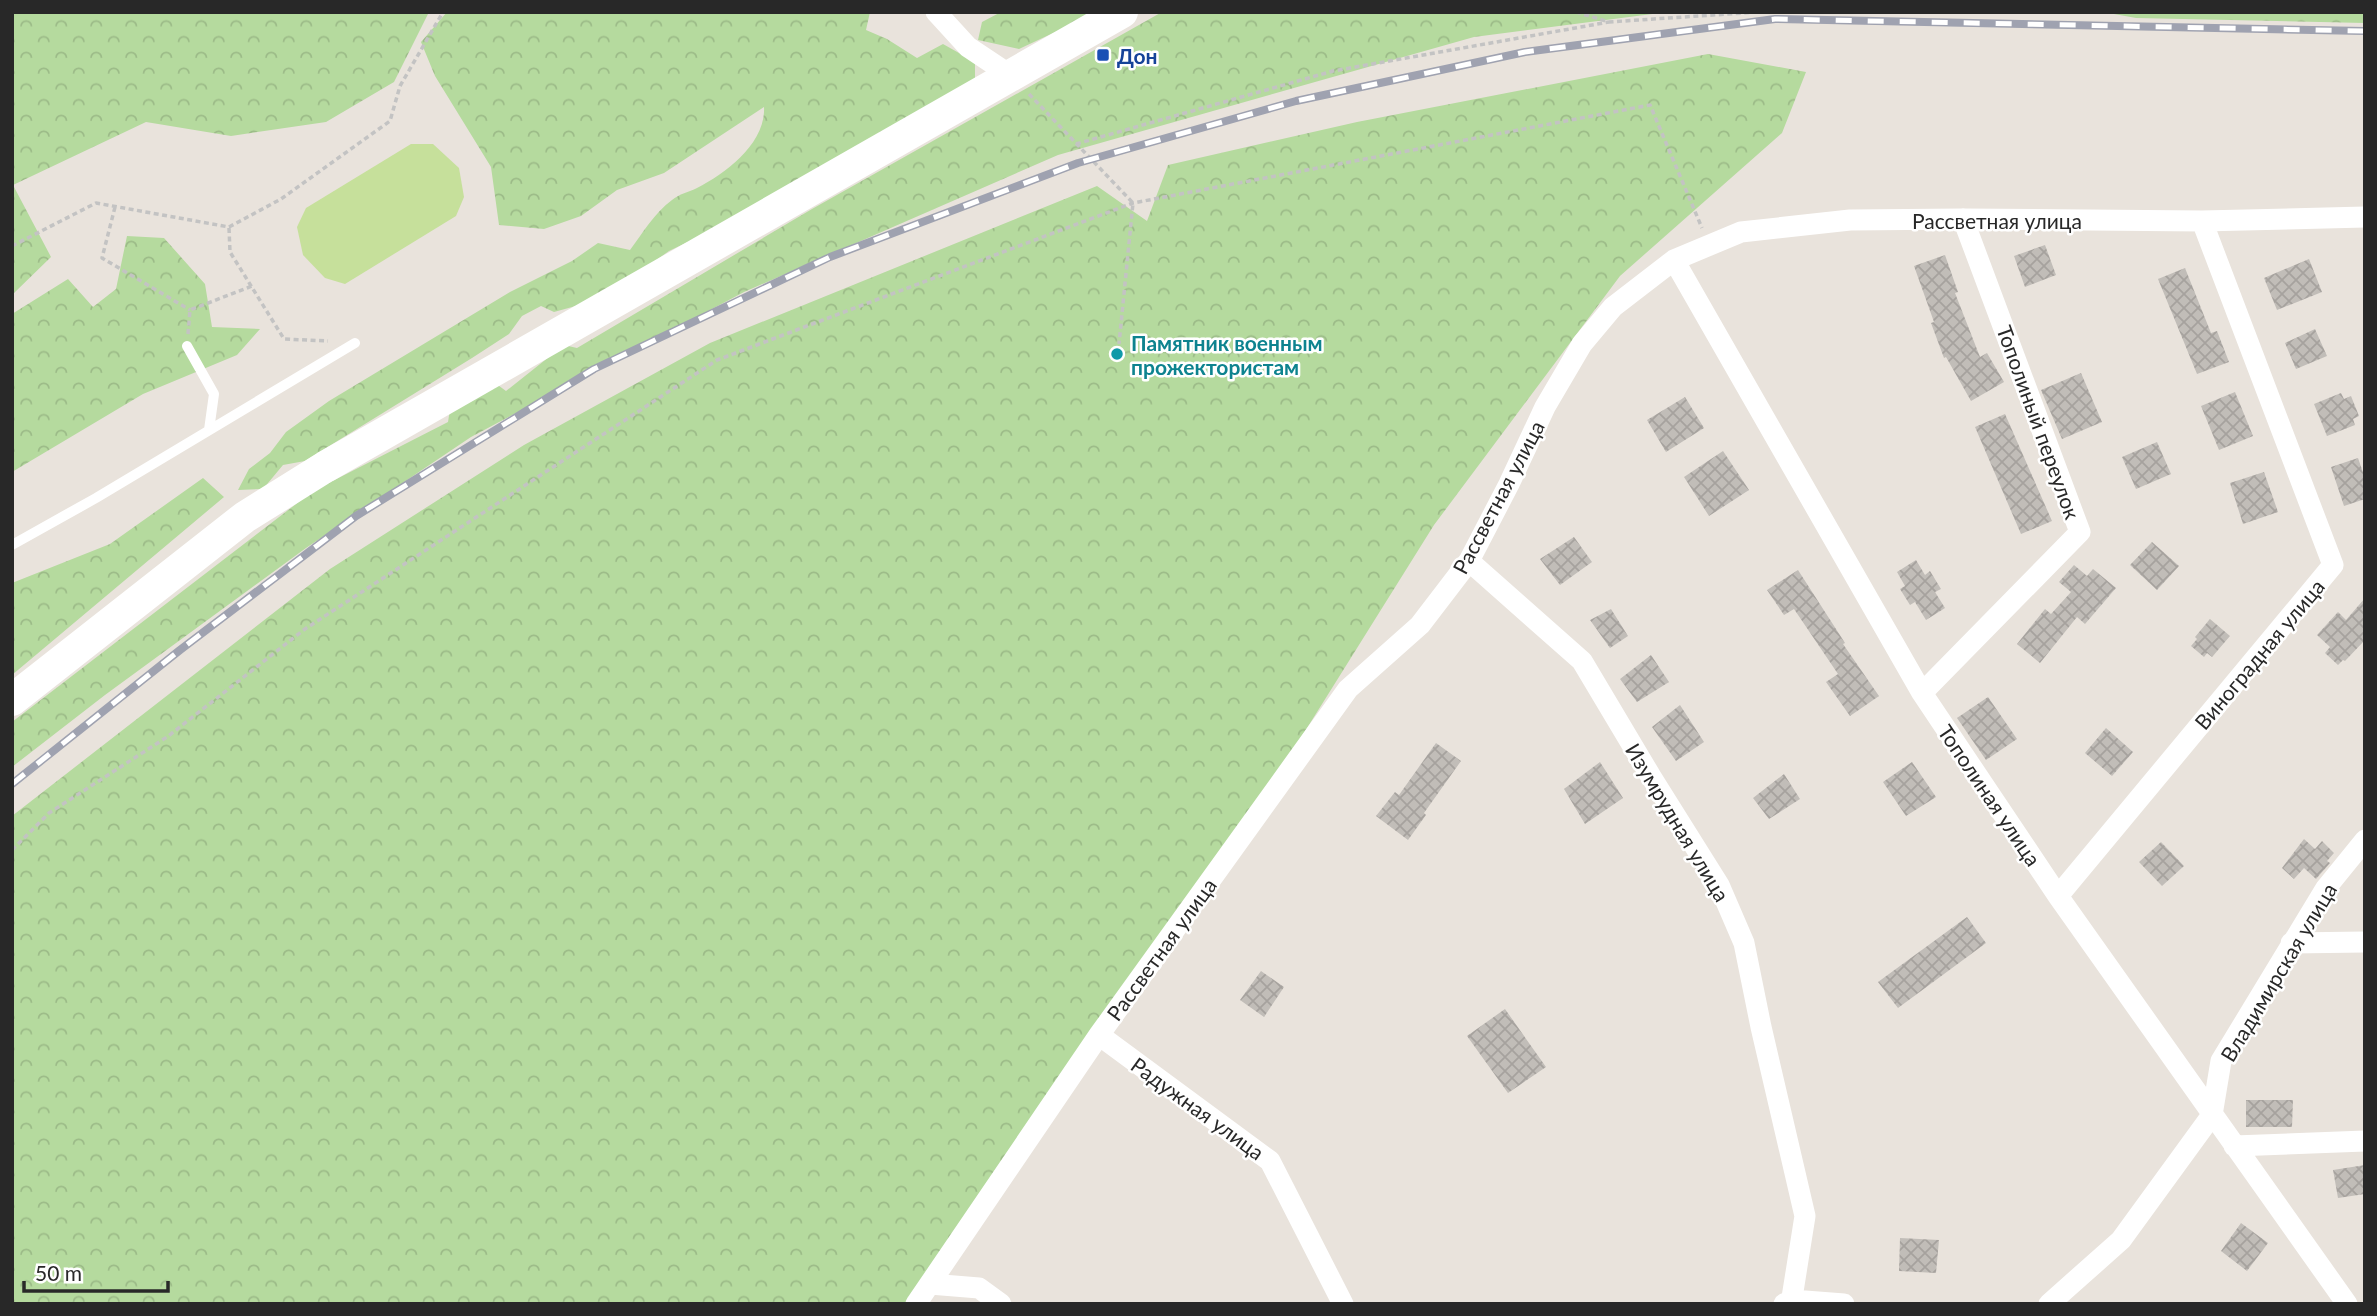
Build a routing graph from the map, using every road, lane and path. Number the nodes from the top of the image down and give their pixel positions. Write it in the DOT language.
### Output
graph roads {
  1 [pos="443,12"];
  2 [pos="936,12"];
  3 [pos="1122,12"];
  4 [pos="1576,12"];
  5 [pos="1758,12"];
  6 [pos="1609,22"];
  7 [pos="1010,75"];
  8 [pos="1076,144"];
  9 [pos="1133,203"];
  10 [pos="115,207"];
  11 [pos="2365,217"];
  12 [pos="1963,219"];
  13 [pos="2202,221"];
  14 [pos="229,227"];
  15 [pos="1710,245"];
  16 [pos="12,246"];
  17 [pos="1674,260"];
  18 [pos="252,286"];
  19 [pos="190,310"];
  20 [pos="355,342"];
  21 [pos="1119,344"];
  22 [pos="187,346"];
  23 [pos="209,430"];
  24 [pos="12,545"];
  25 [pos="1469,561"];
  26 [pos="1922,693"];
  27 [pos="12,700"];
  28 [pos="2365,840"];
  29 [pos="12,850"];
  30 [pos="2058,897"];
  31 [pos="2291,943"];
  32 [pos="2365,943"];
  33 [pos="1099,1035"];
  34 [pos="2212,1115"];
  35 [pos="2365,1141"];
  36 [pos="2234,1146"];
  37 [pos="930,1284"];
  38 [pos="1789,1302"];
  39 [pos="2344,1303"];
  40 [pos="916,1304"];
  41 [pos="1001,1304"];
  42 [pos="1343,1304"];
  43 [pos="1844,1304"];
  44 [pos="2049,1304"];
  1 -- 14 [label="path"];
  2 -- 7 [label="street"];
  3 -- 7 [label="street"];
  4 -- 6 [label="path"];
  5 -- 6 [label="path"];
  6 -- 8 [label="path"];
  7 -- 8 [label="path"];
  7 -- 27 [label="street"];
  8 -- 9 [label="path"];
  9 -- 15 [label="path"];
  9 -- 21 [label="path"];
  9 -- 29 [label="path"];
  10 -- 14 [label="path"];
  10 -- 16 [label="path"];
  10 -- 19 [label="path"];
  11 -- 13 [label="street, Рассветная улица"];
  12 -- 13 [label="street, Рассветная улица"];
  12 -- 15 [label="street, Рассветная улица"];
  12 -- 26 [label="street, Тополиный переулок"];
  13 -- 30 [label="street, Виноградная улица"];
  14 -- 18 [label="path"];
  15 -- 17 [label="street, Рассветная улица"];
  17 -- 25 [label="street, Рассветная улица"];
  17 -- 26 [label="street, Тополиная улица"];
  18 -- 19 [label="path"];
  18 -- 20 [label="path"];
  19 -- 22 [label="path"];
  20 -- 23 [label="lane"];
  22 -- 23 [label="lane"];
  23 -- 24 [label="lane"];
  25 -- 33 [label="street, Рассветная улица"];
  25 -- 38 [label="street, Изумрудная улица"];
  26 -- 30 [label="street, Тополиная улица"];
  28 -- 31 [label="street, Владимирская улица"];
  30 -- 34 [label="street, Тополиная улица"];
  31 -- 32 [label="street"];
  31 -- 34 [label="street, Владимирская улица"];
  33 -- 37 [label="street, Рассветная улица"];
  33 -- 42 [label="street, Радужная улица"];
  34 -- 36 [label="street, Тополиная улица"];
  34 -- 44 [label="street, Владимирская улица"];
  35 -- 36 [label="street"];
  36 -- 39 [label="street, Тополиная улица"];
  37 -- 40 [label="street, Рассветная улица"];
  37 -- 41 [label="street"];
  38 -- 43 [label="street"];
}
